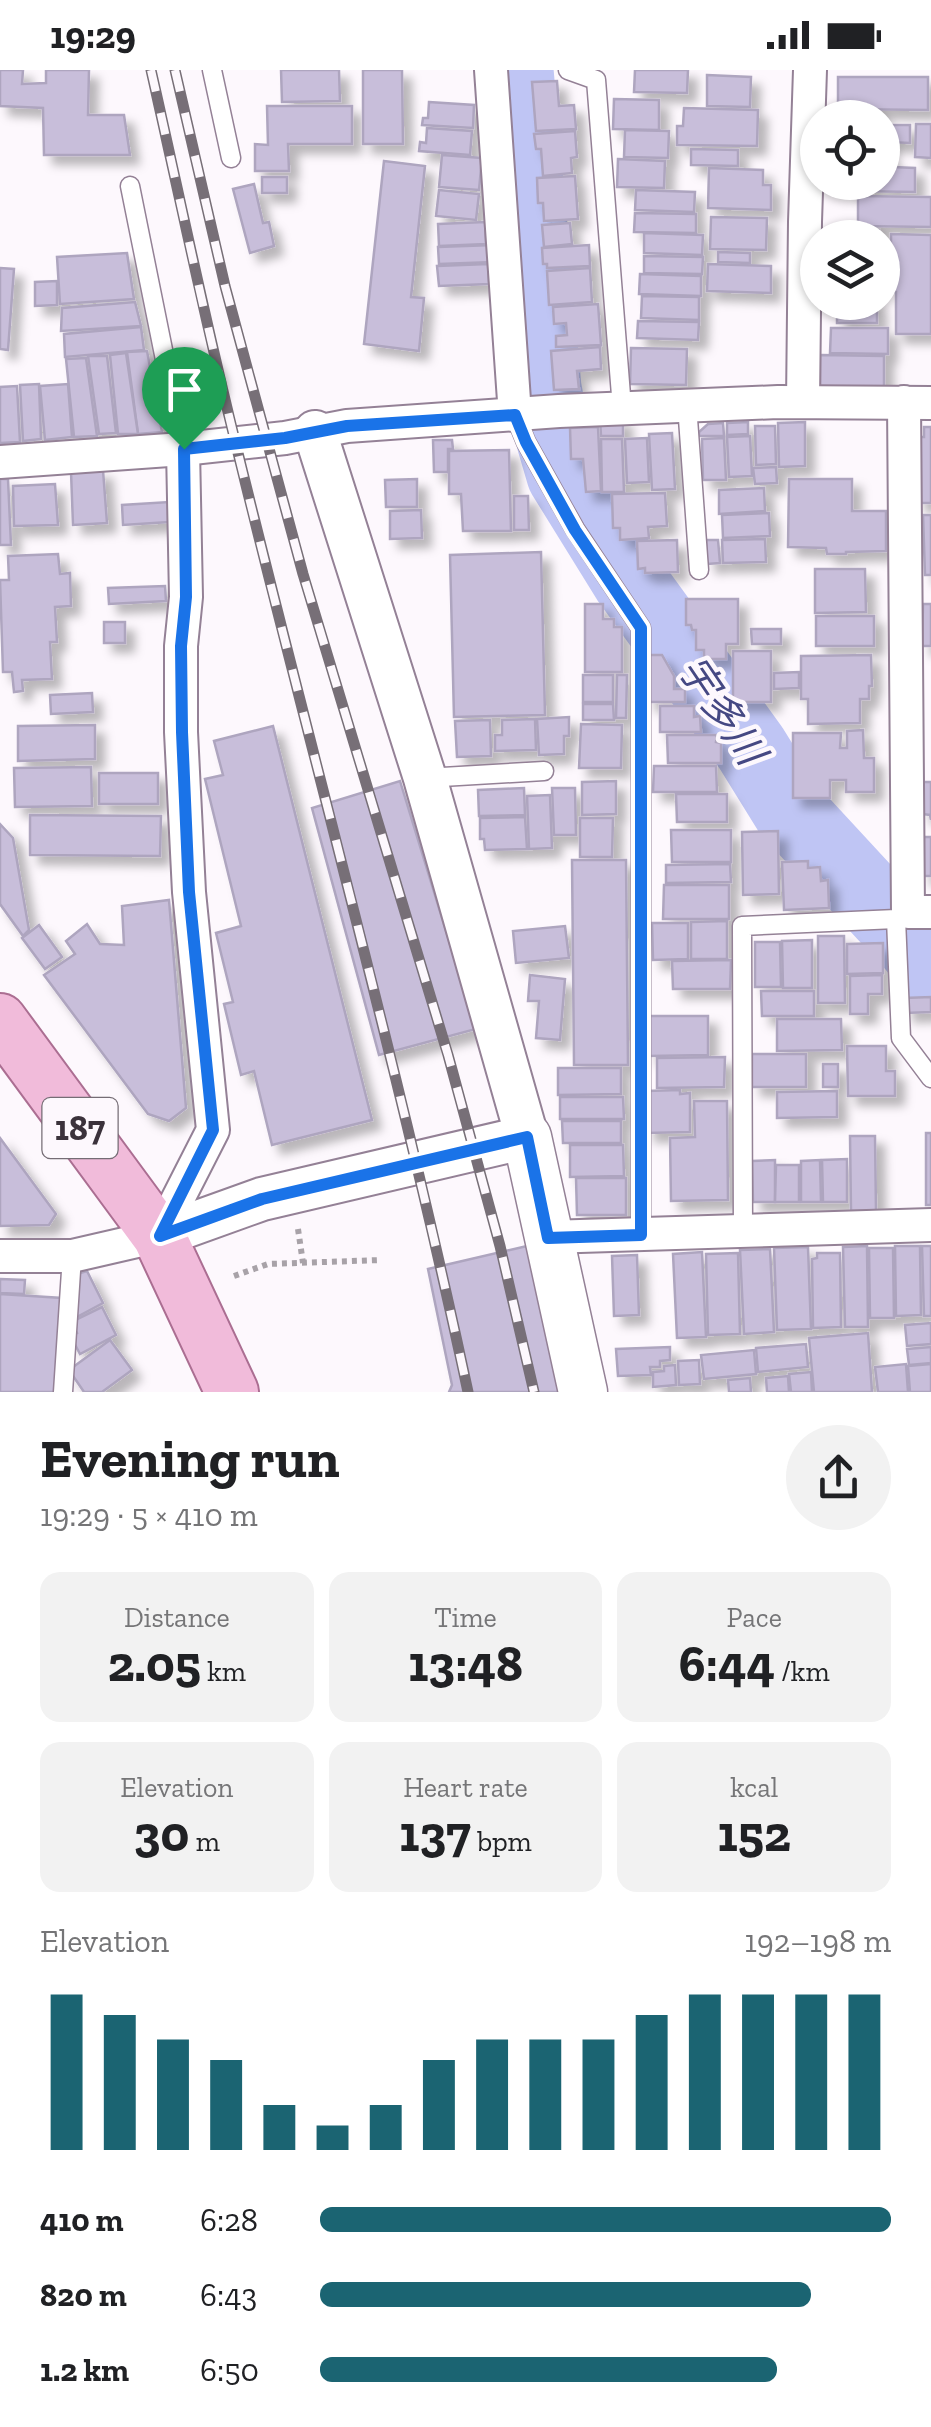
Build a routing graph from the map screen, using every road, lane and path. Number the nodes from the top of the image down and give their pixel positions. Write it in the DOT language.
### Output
graph roads {
  1 [pos="212,70"];
  2 [pos="491,70"];
  3 [pos="568,70"];
  4 [pos="810,70"];
  5 [pos="231,158"];
  6 [pos="130,186"];
  7 [pos="803,402"];
  8 [pos="918,402"];
  9 [pos="687,405"];
  10 [pos="622,408"];
  11 [pos="520,415"];
  12 [pos="315,432"];
  13 [pos="184,449"];
  14 [pos="0,462"];
  15 [pos="699,570"];
  16 [pos="544,771"];
  17 [pos="424,778"];
  18 [pos="909,915"];
  19 [pos="0,1020"];
  20 [pos="931,1078"];
  21 [pos="527,1137"];
  22 [pos="931,1226"];
  23 [pos="743,1233"];
  24 [pos="641,1235"];
  25 [pos="160,1236"];
  26 [pos="548,1238"];
  27 [pos="0,1256"];
  28 [pos="72,1256"];
  29 [pos="381,1260"];
  30 [pos="234,1276"];
  31 [pos="64,1392"];
  32 [pos="232,1392"];
  33 [pos="583,1392"];
  1 -- 5 [label="lane"];
  2 -- 11 [label="street"];
  3 -- 10 [label="lane"];
  4 -- 7 [label="street"];
  6 -- 13 [label="lane"];
  7 -- 8 [label="street"];
  7 -- 9 [label="street"];
  8 -- 18 [label="street"];
  9 -- 10 [label="street"];
  9 -- 15 [label="lane"];
  10 -- 11 [label="street"];
  11 -- 12 [label="street"];
  11 -- 24 [label="lane"];
  12 -- 13 [label="street"];
  12 -- 17 [label="street"];
  13 -- 14 [label="street"];
  13 -- 25 [label="street"];
  16 -- 17 [label="lane"];
  17 -- 21 [label="street"];
  18 -- 20 [label="lane"];
  18 -- 23 [label="lane"];
  19 -- 25 [label="main road, 187"];
  21 -- 25 [label="street"];
  21 -- 26 [label="main road"];
  22 -- 23 [label="street"];
  23 -- 24 [label="street"];
  24 -- 26 [label="street"];
  25 -- 28 [label="street"];
  25 -- 32 [label="main road, 187"];
  26 -- 33 [label="main road"];
  27 -- 28 [label="street"];
  28 -- 31 [label="lane"];
  29 -- 30 [label="path"];
}
